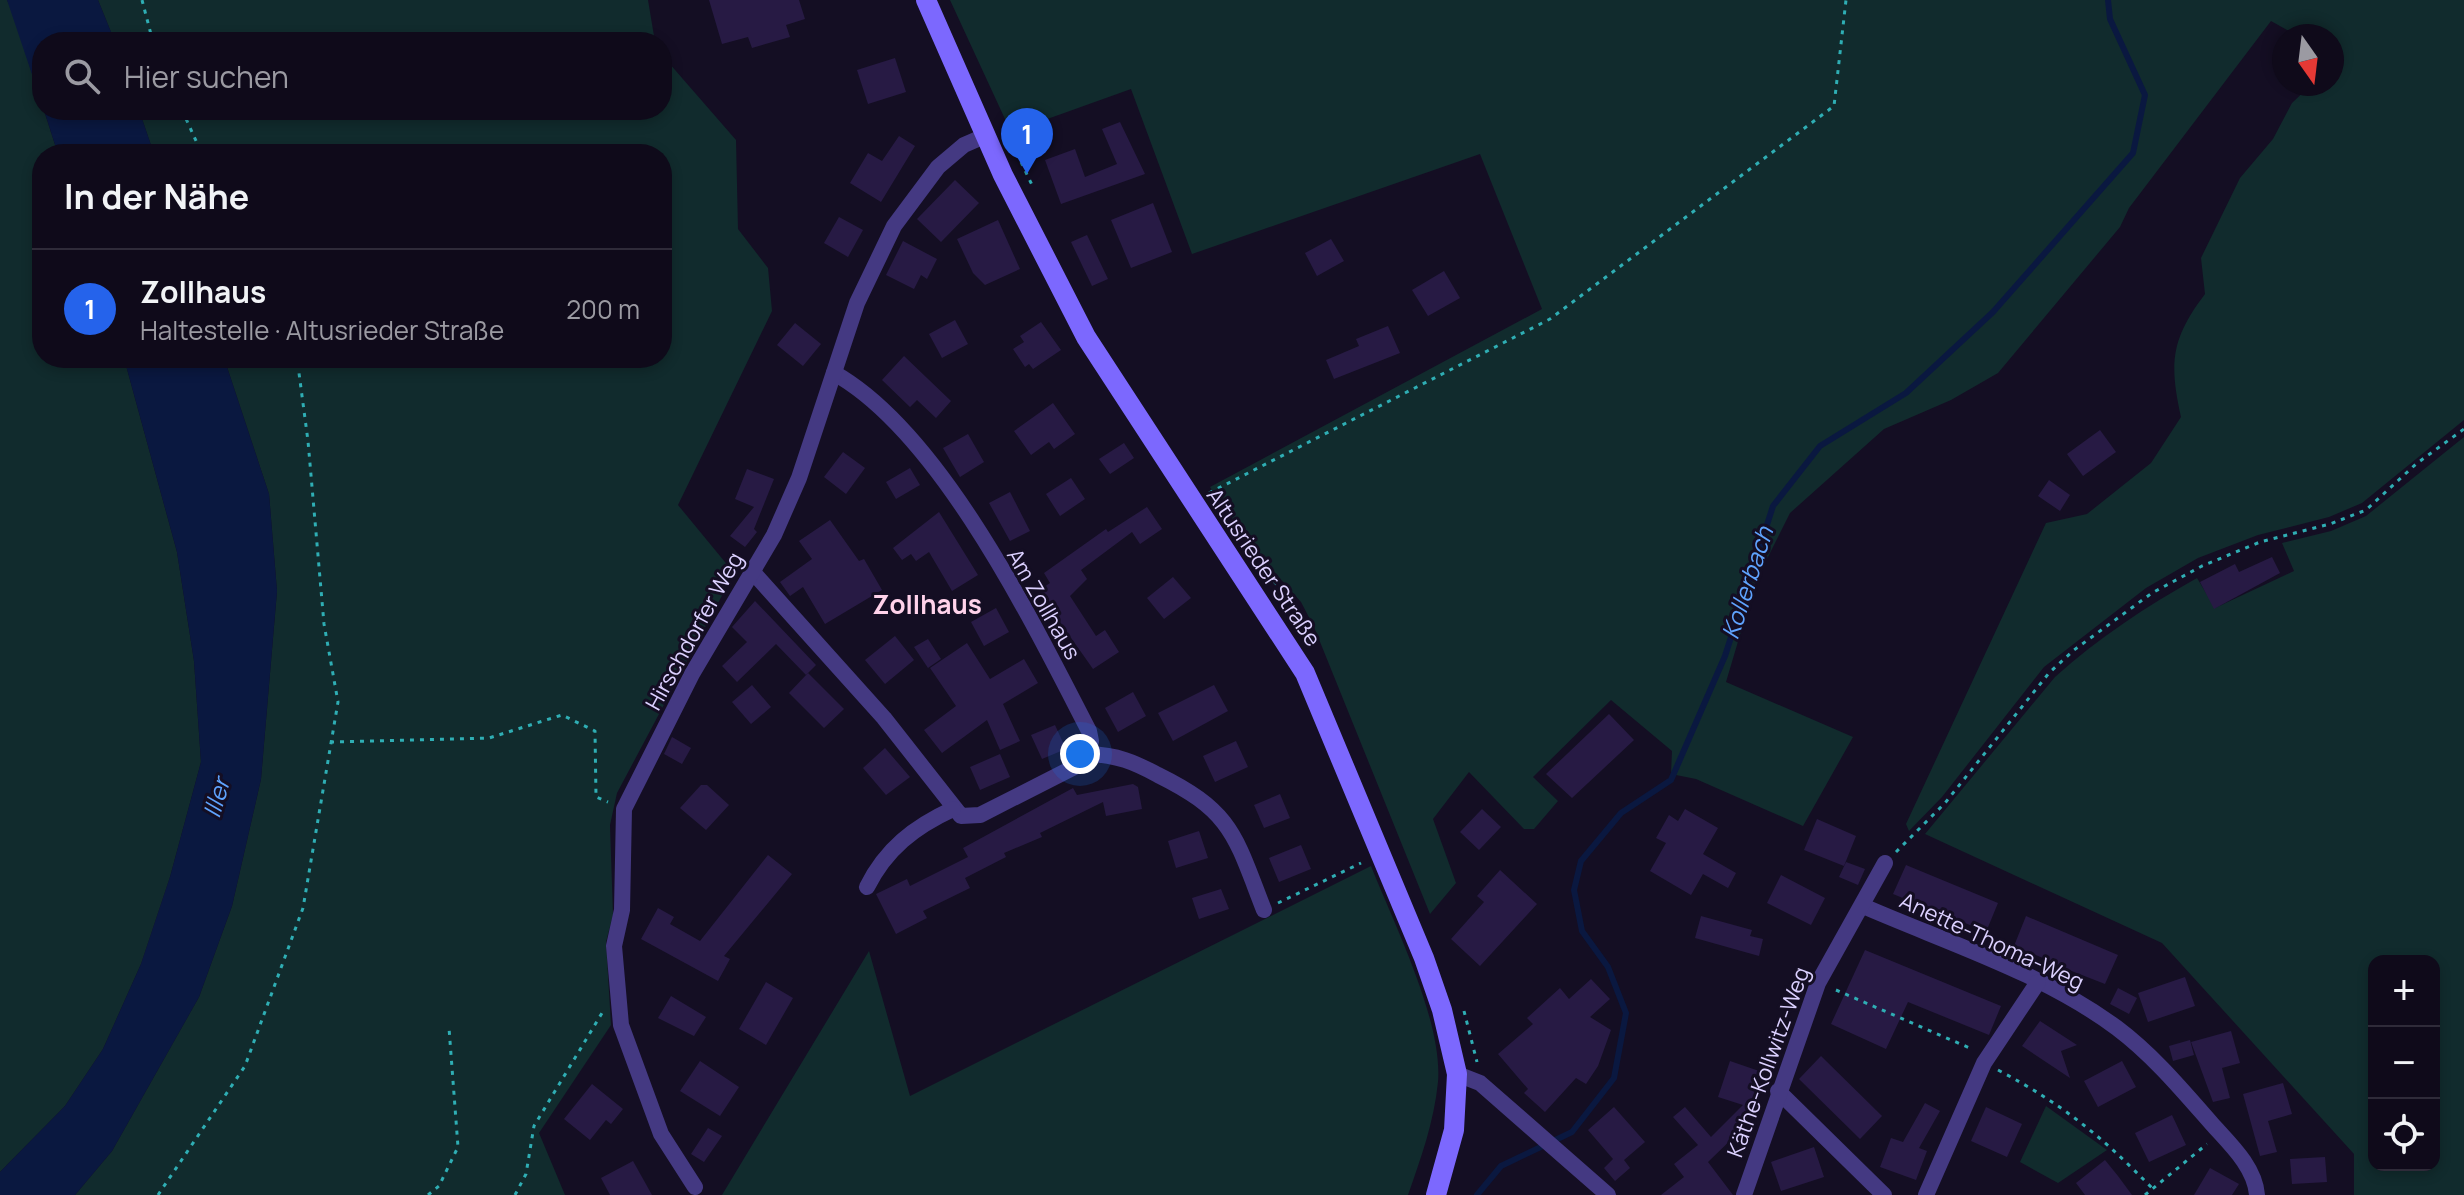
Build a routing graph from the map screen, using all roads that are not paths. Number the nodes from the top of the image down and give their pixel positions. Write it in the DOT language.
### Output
graph roads {
  1 [pos="926,0"];
  2 [pos="987,135"];
  3 [pos="834,373"];
  4 [pos="751,570"];
  5 [pos="1089,754"];
  6 [pos="953,809"];
  7 [pos="1885,863"];
  8 [pos="867,887"];
  9 [pos="1863,906"];
  10 [pos="1264,910"];
  11 [pos="2038,982"];
  12 [pos="1457,1074"];
  13 [pos="1778,1091"];
  14 [pos="695,1187"];
  15 [pos="1436,1195"];
  16 [pos="1608,1195"];
  17 [pos="1744,1195"];
  18 [pos="1884,1195"];
  19 [pos="1926,1195"];
  20 [pos="2257,1195"];
  1 -- 2 [label="main road, Altusrieder Straße"];
  2 -- 3 [label="street, Hirschdorfer Weg"];
  2 -- 12 [label="main road, Altusrieder Straße"];
  3 -- 4 [label="street, Hirschdorfer Weg"];
  3 -- 5 [label="street, Am Zollhaus"];
  4 -- 6 [label="street"];
  4 -- 14 [label="street, Hirschdorfer Weg"];
  5 -- 6 [label="street"];
  5 -- 10 [label="street"];
  6 -- 8 [label="street"];
  7 -- 9 [label="street, Käthe-Kollwitz-Weg"];
  9 -- 11 [label="street, Anette-Thoma-Weg"];
  9 -- 13 [label="street, Käthe-Kollwitz-Weg"];
  11 -- 19 [label="street"];
  11 -- 20 [label="street, Anette-Thoma-Weg"];
  12 -- 15 [label="main road, Altusrieder Straße"];
  12 -- 16 [label="street"];
  13 -- 17 [label="street, Käthe-Kollwitz-Weg"];
  13 -- 18 [label="street"];
}
